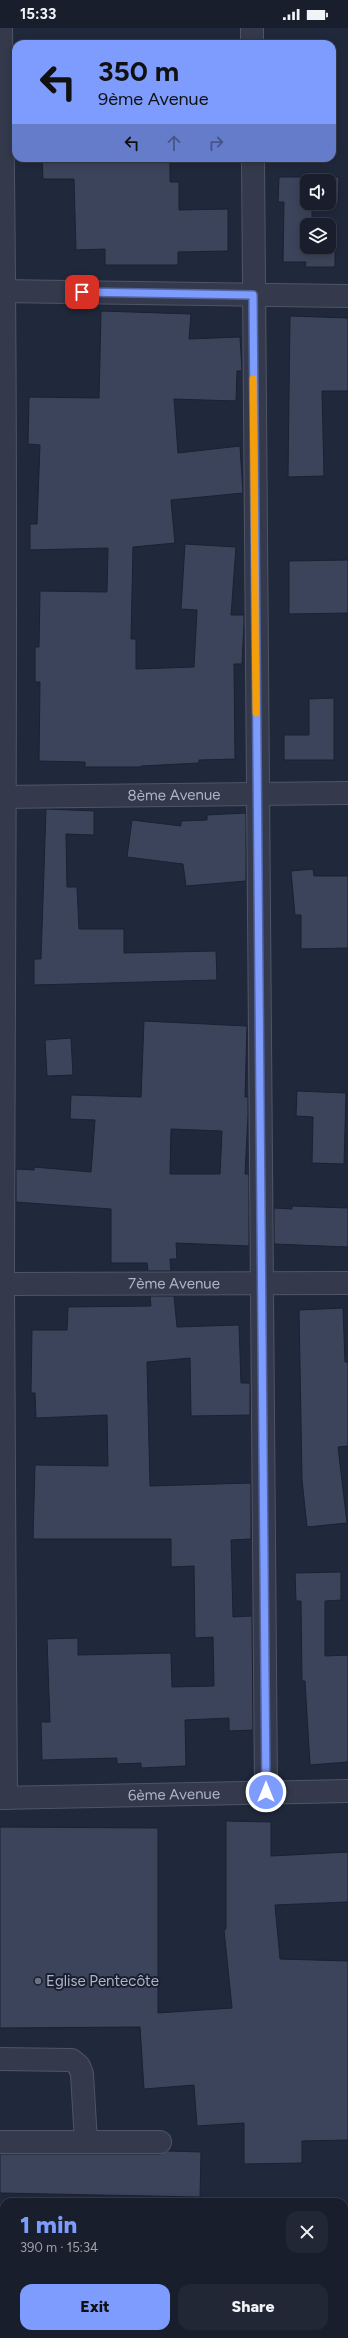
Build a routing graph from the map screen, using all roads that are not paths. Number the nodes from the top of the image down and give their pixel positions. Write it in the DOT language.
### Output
graph roads {
  1 [pos="1,28"];
  2 [pos="252,28"];
  3 [pos="252,40"];
  4 [pos="252,162"];
  5 [pos="2,291"];
  6 [pos="253,295"];
  7 [pos="348,296"];
  8 [pos="256,793"];
  9 [pos="348,793"];
  10 [pos="3,797"];
  11 [pos="262,1283"];
  12 [pos="348,1283"];
  13 [pos="2,1284"];
  14 [pos="348,1791"];
  15 [pos="266,1792"];
  16 [pos="3,1798"];
  17 [pos="0,2059"];
  18 [pos="0,2142"];
  19 [pos="86,2142"];
  20 [pos="160,2142"];
  1 -- 5 [label="street"];
  2 -- 3 [label="street"];
  4 -- 6 [label="street"];
  5 -- 6 [label="street"];
  5 -- 10 [label="street"];
  6 -- 7 [label="street"];
  6 -- 8 [label="street"];
  8 -- 9 [label="street, 8ème Avenue"];
  8 -- 10 [label="street, 8ème Avenue"];
  8 -- 11 [label="street"];
  10 -- 13 [label="street"];
  11 -- 12 [label="street, 7ème Avenue"];
  11 -- 13 [label="street, 7ème Avenue"];
  11 -- 15 [label="street"];
  13 -- 16 [label="street"];
  14 -- 15 [label="street, 6ème Avenue"];
  15 -- 16 [label="street, 6ème Avenue"];
  17 -- 19 [label="street"];
  18 -- 19 [label="street"];
  19 -- 20 [label="street"];
}
